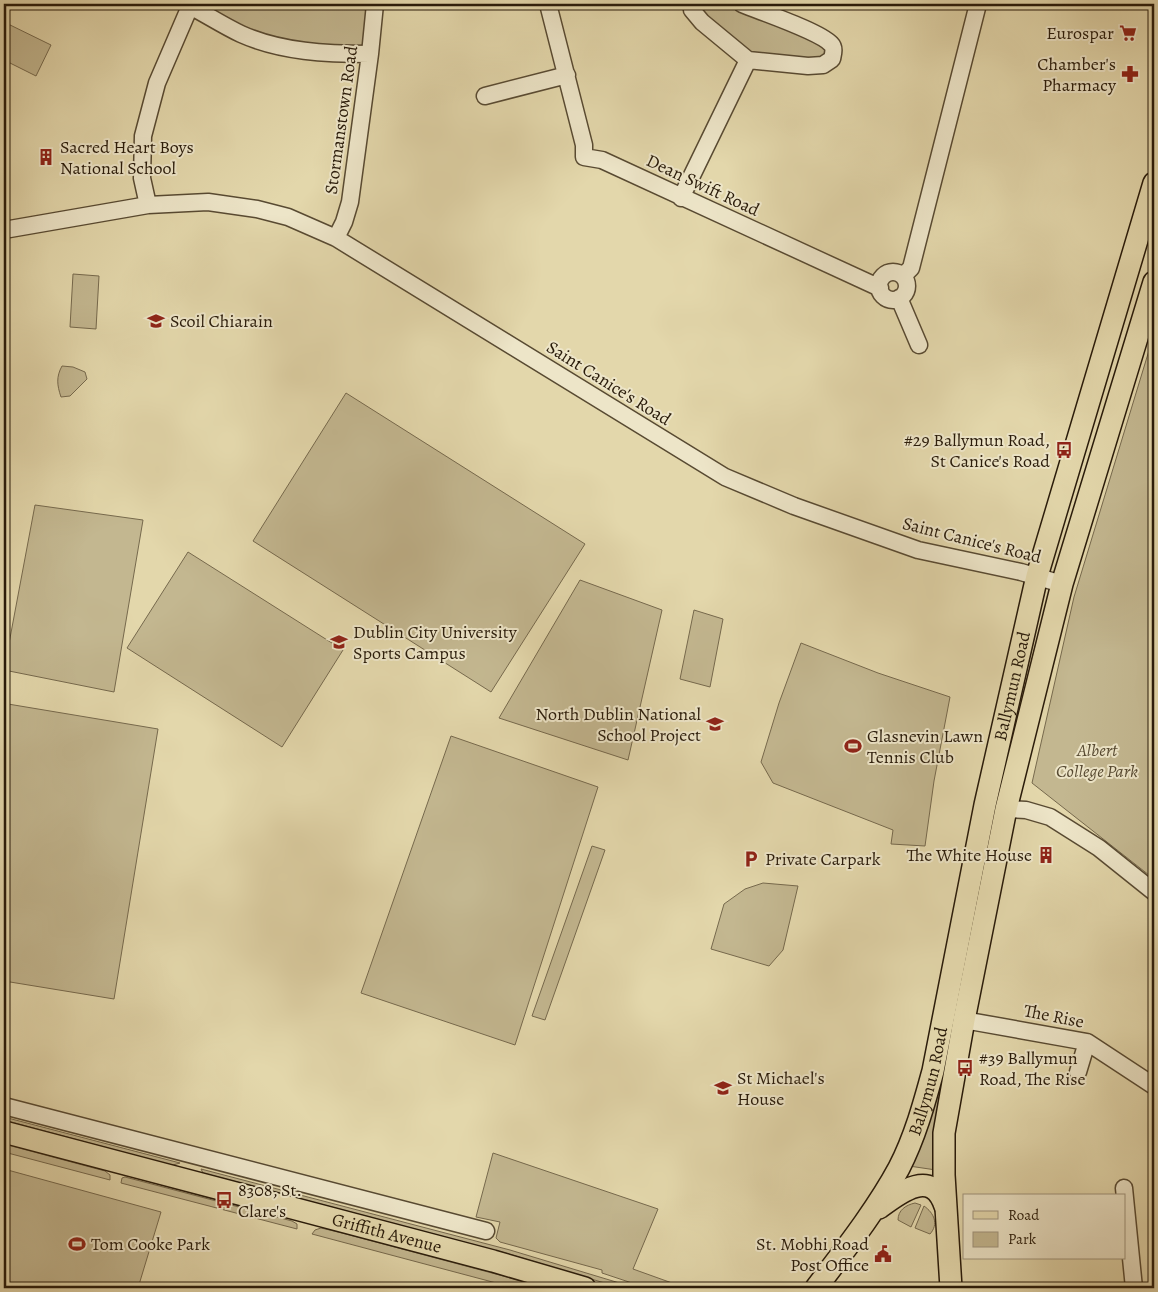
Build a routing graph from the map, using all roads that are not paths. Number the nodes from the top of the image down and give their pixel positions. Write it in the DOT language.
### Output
graph roads {
  1 [pos="375,4"];
  2 [pos="548,4"];
  3 [pos="693,4"];
  4 [pos="742,4"];
  5 [pos="978,4"];
  6 [pos="191,5"];
  7 [pos="370,54"];
  8 [pos="748,60"];
  9 [pos="567,74"];
  10 [pos="485,96"];
  11 [pos="1154,183"];
  12 [pos="681,198"];
  13 [pos="148,205"];
  14 [pos="4,230"];
  15 [pos="336,238"];
  16 [pos="902,276"];
  17 [pos="1154,282"];
  18 [pos="880,288"];
  19 [pos="899,298"];
  20 [pos="919,345"];
  21 [pos="1037,576"];
  22 [pos="1062,584"];
  23 [pos="985,805"];
  24 [pos="1006,809"];
  25 [pos="1154,892"];
  26 [pos="964,1020"];
  27 [pos="1087,1042"];
  28 [pos="1078,1072"];
  29 [pos="1154,1086"];
  30 [pos="4,1106"];
  31 [pos="4,1132"];
  32 [pos="189,1154"];
  33 [pos="187,1181"];
  34 [pos="1124,1188"];
  35 [pos="1125,1194"];
  36 [pos="945,1206"];
  37 [pos="1126,1208"];
  38 [pos="870,1214"];
  39 [pos="486,1231"];
  40 [pos="585,1288"];
  41 [pos="816,1288"];
  42 [pos="951,1288"];
  43 [pos="1134,1288"];
  1 -- 7 [label="street, Stormanstown Road"];
  2 -- 9 [label="street, Dean Swift Road"];
  3 -- 8 [label="street"];
  4 -- 8 [label="street"];
  5 -- 16 [label="street"];
  6 -- 7 [label="street"];
  6 -- 13 [label="street"];
  7 -- 15 [label="street, Stormanstown Road"];
  8 -- 12 [label="street"];
  9 -- 10 [label="street"];
  9 -- 12 [label="street, Dean Swift Road"];
  11 -- 21 [label="main road, Ballymun Road"];
  12 -- 18 [label="street, Dean Swift Road"];
  13 -- 14 [label="street, Saint Canice's Road"];
  13 -- 15 [label="street, Saint Canice's Road"];
  15 -- 21 [label="street, Saint Canice's Road"];
  16 -- 18 [label="street"];
  16 -- 19 [label="street"];
  17 -- 22 [label="main road, Ballymun Road"];
  18 -- 19 [label="street"];
  19 -- 20 [label="street"];
  21 -- 22 [label="street, Saint Canice's Road"];
  21 -- 23 [label="main road, Ballymun Road"];
  22 -- 24 [label="main road, Ballymun Road"];
  23 -- 24 [label="main road"];
  23 -- 38 [label="main road, Ballymun Road"];
  24 -- 25 [label="street"];
  24 -- 26 [label="main road, Ballymun Road"];
  26 -- 27 [label="street, The Rise"];
  26 -- 36 [label="main road, Ballymun Road"];
  27 -- 28 [label="street"];
  27 -- 29 [label="street, The Rise"];
  30 -- 32 [label="street, Griffith Avenue"];
  31 -- 33 [label="main road, Griffith Avenue"];
  32 -- 33 [label="street"];
  32 -- 39 [label="street, Griffith Avenue"];
  33 -- 40 [label="main road, Griffith Avenue"];
  34 -- 35 [label="street"];
  36 -- 38 [label="main road"];
  36 -- 42 [label="main road, Ballymun Road"];
  37 -- 43 [label="street"];
  38 -- 41 [label="main road, Ballymun Road"];
}
